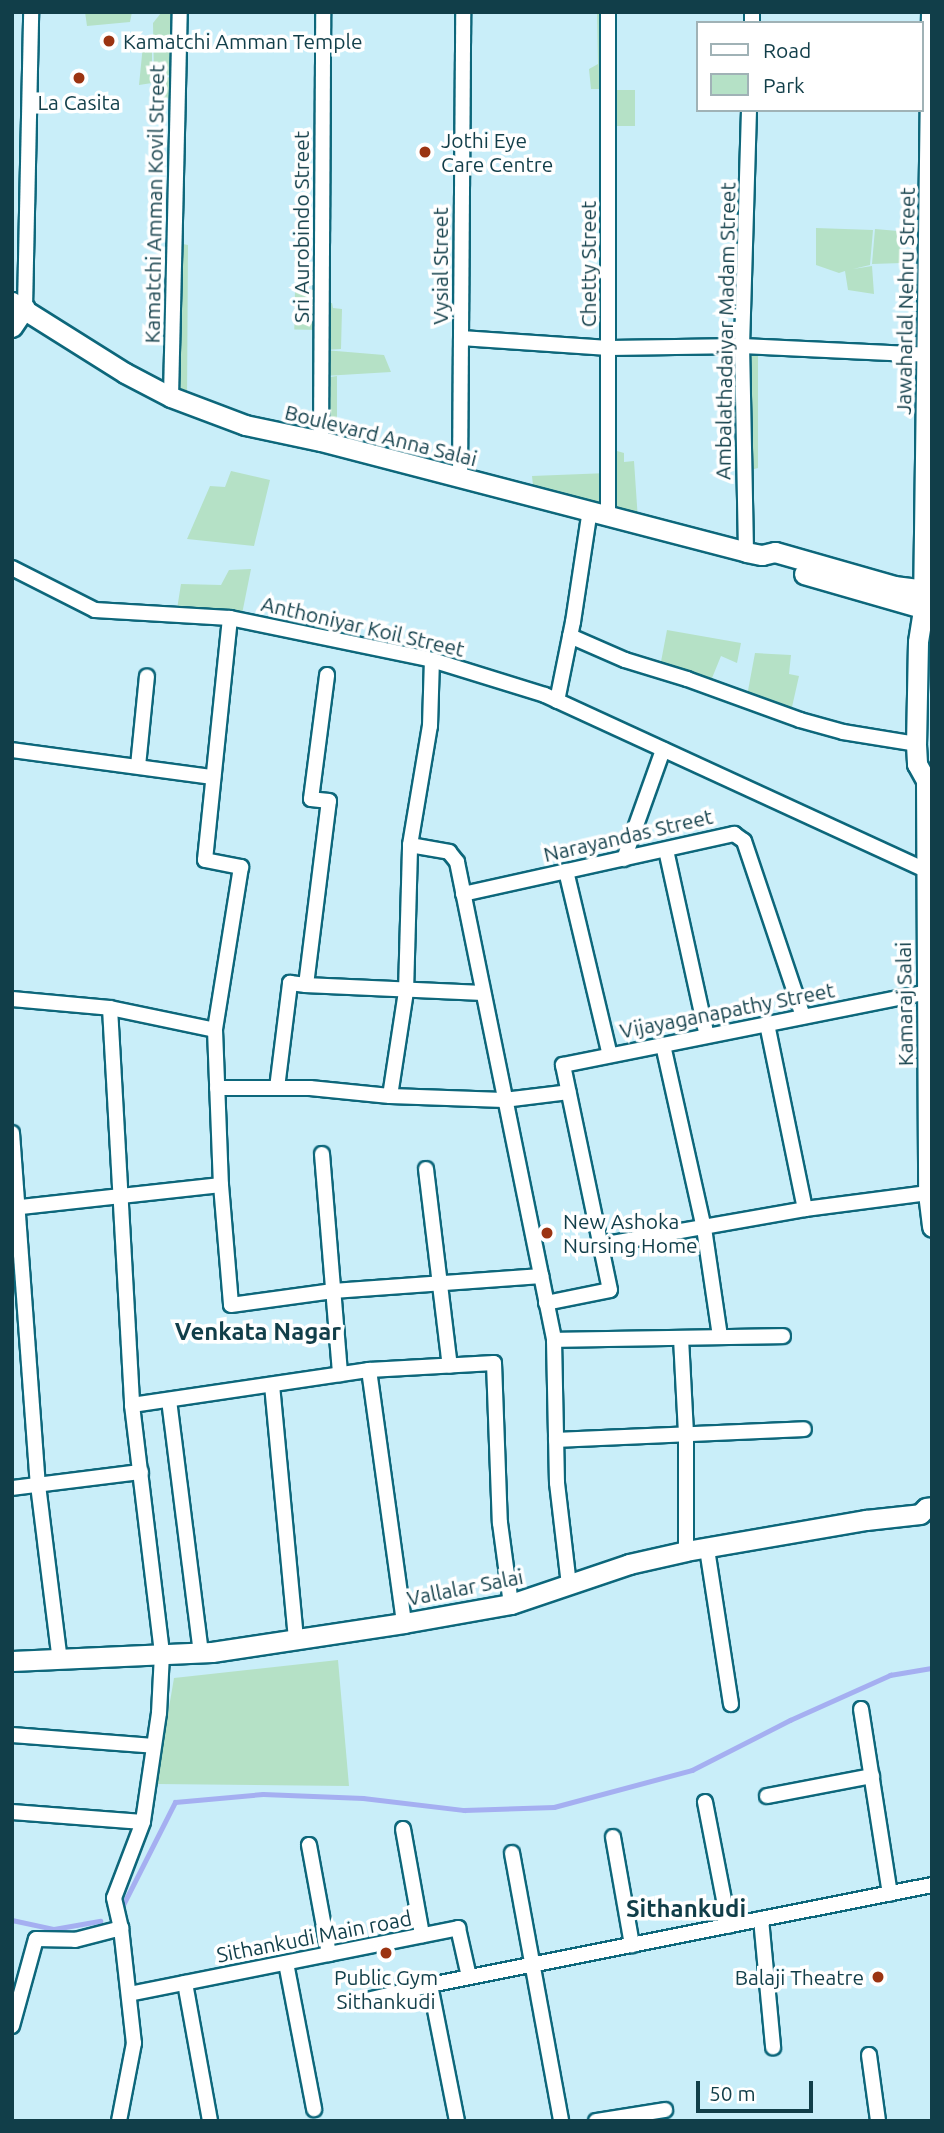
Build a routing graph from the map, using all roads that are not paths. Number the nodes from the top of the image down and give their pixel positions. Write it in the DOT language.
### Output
graph roads {
  1 [pos="31,12"];
  2 [pos="180,12"];
  3 [pos="323,12"];
  4 [pos="463,12"];
  5 [pos="608,12"];
  6 [pos="931,12"];
  7 [pos="749,112"];
  8 [pos="18,305"];
  9 [pos="12,327"];
  10 [pos="461,338"];
  11 [pos="742,346"];
  12 [pos="609,348"];
  13 [pos="929,355"];
  14 [pos="171,397"];
  15 [pos="321,441"];
  16 [pos="460,478"];
  17 [pos="599,513"];
  18 [pos="754,553"];
  19 [pos="12,568"];
  20 [pos="927,601"];
  21 [pos="230,618"];
  22 [pos="570,636"];
  23 [pos="432,660"];
  24 [pos="327,675"];
  25 [pos="147,676"];
  26 [pos="557,701"];
  27 [pos="916,744"];
  28 [pos="12,750"];
  29 [pos="663,750"];
  30 [pos="138,766"];
  31 [pos="929,774"];
  32 [pos="213,777"];
  33 [pos="410,845"];
  34 [pos="666,850"];
  35 [pos="624,859"];
  36 [pos="925,870"];
  37 [pos="566,871"];
  38 [pos="929,893"];
  39 [pos="463,894"];
  40 [pos="306,985"];
  41 [pos="406,992"];
  42 [pos="926,992"];
  43 [pos="482,993"];
  44 [pos="12,999"];
  45 [pos="110,1008"];
  46 [pos="803,1016"];
  47 [pos="767,1024"];
  48 [pos="215,1030"];
  49 [pos="707,1036"];
  50 [pos="929,1044"];
  51 [pos="663,1045"];
  52 [pos="610,1055"];
  53 [pos="217,1088"];
  54 [pos="277,1088"];
  55 [pos="569,1092"];
  56 [pos="390,1096"];
  57 [pos="504,1100"];
  58 [pos="12,1133"];
  59 [pos="321,1154"];
  60 [pos="426,1170"];
  61 [pos="221,1185"];
  62 [pos="928,1193"];
  63 [pos="122,1196"];
  64 [pos="14,1208"];
  65 [pos="805,1209"];
  66 [pos="932,1227"];
  67 [pos="704,1228"];
  68 [pos="601,1245"];
  69 [pos="541,1276"];
  70 [pos="441,1283"];
  71 [pos="333,1291"];
  72 [pos="546,1303"];
  73 [pos="720,1336"];
  74 [pos="783,1336"];
  75 [pos="681,1338"];
  76 [pos="554,1340"];
  77 [pos="450,1366"];
  78 [pos="369,1370"];
  79 [pos="340,1374"];
  80 [pos="272,1385"];
  81 [pos="169,1400"];
  82 [pos="132,1405"];
  83 [pos="804,1429"];
  84 [pos="686,1433"];
  85 [pos="556,1440"];
  86 [pos="141,1472"];
  87 [pos="38,1485"];
  88 [pos="12,1488"];
  89 [pos="928,1513"];
  90 [pos="707,1549"];
  91 [pos="686,1551"];
  92 [pos="569,1585"];
  93 [pos="511,1604"];
  94 [pos="404,1623"];
  95 [pos="296,1639"];
  96 [pos="201,1652"];
  97 [pos="162,1654"];
  98 [pos="12,1661"];
  99 [pos="60,1661"];
  100 [pos="731,1704"];
  101 [pos="861,1709"];
  102 [pos="12,1735"];
  103 [pos="155,1746"];
  104 [pos="872,1776"];
  105 [pos="767,1796"];
  106 [pos="705,1802"];
  107 [pos="12,1812"];
  108 [pos="143,1822"];
  109 [pos="402,1829"];
  110 [pos="613,1837"];
  111 [pos="309,1846"];
  112 [pos="512,1853"];
  113 [pos="932,1885"];
  114 [pos="890,1894"];
  115 [pos="761,1919"];
  116 [pos="729,1926"];
  117 [pos="121,1928"];
  118 [pos="422,1935"];
  119 [pos="632,1945"];
  120 [pos="328,1954"];
  121 [pos="285,1963"];
  122 [pos="531,1965"];
  123 [pos="469,1977"];
  124 [pos="185,1983"];
  125 [pos="430,1985"];
  126 [pos="129,1994"];
  127 [pos="367,2000"];
  128 [pos="12,2026"];
  129 [pos="773,2048"];
  130 [pos="869,2055"];
  131 [pos="314,2109"];
  132 [pos="665,2110"];
  133 [pos="119,2121"];
  134 [pos="210,2121"];
  135 [pos="457,2121"];
  136 [pos="561,2121"];
  137 [pos="596,2121"];
  138 [pos="878,2121"];
  1 -- 8 [label="street"];
  2 -- 14 [label="street, Kamatchi Amman Kovil Street"];
  3 -- 15 [label="street, Sri Aurobindo Street"];
  4 -- 10 [label="street, Vysial Street"];
  5 -- 12 [label="street, Chetty Street"];
  6 -- 13 [label="main road, Jawaharlal Nehru Street"];
  7 -- 11 [label="street, Ambalathadaiyar Madam Street"];
  8 -- 9 [label="main road"];
  8 -- 14 [label="main road, Boulevard Anna Salai"];
  10 -- 12 [label="street"];
  10 -- 16 [label="street, Vysial Street"];
  11 -- 12 [label="street"];
  11 -- 13 [label="street"];
  11 -- 18 [label="street, Ambalathadaiyar Madam Street"];
  12 -- 17 [label="street, Chetty Street"];
  13 -- 20 [label="main road, Jawaharlal Nehru Street"];
  14 -- 15 [label="main road, Boulevard Anna Salai"];
  15 -- 16 [label="main road, Boulevard Anna Salai"];
  16 -- 17 [label="main road, Boulevard Anna Salai"];
  17 -- 18 [label="main road, Boulevard Anna Salai"];
  17 -- 22 [label="street, Chetty Street"];
  18 -- 20 [label="main road, Boulevard Anna Salai"];
  19 -- 21 [label="street, Anthoniyar Koil Street"];
  20 -- 27 [label="main road, Kamaraj Salai"];
  21 -- 23 [label="street, Anthoniyar Koil Street"];
  21 -- 32 [label="street"];
  22 -- 26 [label="street, Chetty Street"];
  22 -- 27 [label="street"];
  23 -- 26 [label="street, Anthoniyar Koil Street"];
  23 -- 33 [label="street"];
  24 -- 40 [label="street"];
  25 -- 30 [label="street"];
  26 -- 29 [label="street, Anthoniyar Koil Street"];
  27 -- 31 [label="main road, Kamaraj Salai"];
  28 -- 30 [label="street"];
  29 -- 35 [label="street"];
  29 -- 36 [label="street, Anthoniyar Koil Street"];
  30 -- 32 [label="street"];
  31 -- 36 [label="main road, Kamaraj Salai"];
  32 -- 48 [label="street"];
  33 -- 39 [label="street"];
  33 -- 41 [label="street"];
  34 -- 35 [label="street, Narayandas Street"];
  34 -- 46 [label="street, Narayandas Street"];
  34 -- 49 [label="street"];
  35 -- 37 [label="street, Narayandas Street"];
  36 -- 38 [label="main road, Kamaraj Salai"];
  37 -- 39 [label="street, Narayandas Street"];
  37 -- 52 [label="street"];
  38 -- 42 [label="main road, Kamaraj Salai"];
  39 -- 43 [label="street"];
  40 -- 41 [label="street"];
  40 -- 54 [label="street"];
  41 -- 43 [label="street"];
  41 -- 56 [label="street"];
  42 -- 46 [label="street, Vijayaganapathy Street"];
  42 -- 50 [label="main road, Kamaraj Salai"];
  43 -- 57 [label="street"];
  44 -- 45 [label="street"];
  45 -- 48 [label="street"];
  45 -- 63 [label="street"];
  46 -- 47 [label="street, Vijayaganapathy Street"];
  47 -- 49 [label="street, Vijayaganapathy Street"];
  47 -- 65 [label="street"];
  48 -- 53 [label="street"];
  49 -- 51 [label="street, Vijayaganapathy Street"];
  50 -- 62 [label="main road, Kamaraj Salai"];
  51 -- 52 [label="street, Vijayaganapathy Street"];
  51 -- 67 [label="street"];
  52 -- 55 [label="street, Vijayaganapathy Street"];
  53 -- 54 [label="street"];
  53 -- 61 [label="street"];
  54 -- 56 [label="street"];
  55 -- 57 [label="street"];
  55 -- 68 [label="street"];
  56 -- 57 [label="street"];
  57 -- 69 [label="street"];
  58 -- 64 [label="street"];
  59 -- 71 [label="street"];
  60 -- 70 [label="street"];
  61 -- 63 [label="street"];
  61 -- 71 [label="street"];
  62 -- 65 [label="street"];
  62 -- 66 [label="main road, Kamaraj Salai"];
  63 -- 64 [label="street"];
  63 -- 82 [label="street"];
  64 -- 87 [label="street"];
  65 -- 67 [label="street"];
  67 -- 68 [label="street"];
  67 -- 73 [label="street"];
  68 -- 72 [label="street"];
  69 -- 70 [label="street"];
  69 -- 72 [label="street"];
  70 -- 71 [label="street"];
  70 -- 77 [label="street"];
  71 -- 79 [label="street"];
  72 -- 76 [label="street"];
  73 -- 74 [label="street"];
  73 -- 75 [label="street"];
  75 -- 76 [label="street"];
  75 -- 84 [label="street"];
  76 -- 85 [label="street"];
  77 -- 78 [label="street"];
  77 -- 93 [label="street"];
  78 -- 79 [label="street"];
  78 -- 94 [label="street"];
  79 -- 80 [label="street"];
  80 -- 81 [label="street"];
  80 -- 95 [label="street"];
  81 -- 82 [label="street"];
  81 -- 96 [label="street"];
  82 -- 86 [label="street"];
  83 -- 84 [label="street"];
  84 -- 85 [label="street"];
  84 -- 91 [label="street"];
  85 -- 92 [label="street"];
  86 -- 87 [label="street"];
  86 -- 97 [label="street"];
  87 -- 88 [label="street"];
  87 -- 99 [label="street"];
  89 -- 90 [label="main road, Vallalar Salai"];
  90 -- 91 [label="main road, Vallalar Salai"];
  90 -- 100 [label="street"];
  91 -- 92 [label="main road, Vallalar Salai"];
  92 -- 93 [label="main road, Vallalar Salai"];
  93 -- 94 [label="main road, Vallalar Salai"];
  94 -- 95 [label="main road, Vallalar Salai"];
  95 -- 96 [label="main road, Vallalar Salai"];
  96 -- 97 [label="main road, Vallalar Salai"];
  97 -- 99 [label="main road, Vallalar Salai"];
  97 -- 103 [label="street"];
  98 -- 99 [label="main road, Vallalar Salai"];
  101 -- 104 [label="street"];
  102 -- 103 [label="street"];
  103 -- 108 [label="street"];
  104 -- 105 [label="street"];
  104 -- 114 [label="street"];
  106 -- 116 [label="street"];
  107 -- 108 [label="street"];
  108 -- 117 [label="street"];
  109 -- 118 [label="street"];
  110 -- 119 [label="street"];
  111 -- 120 [label="street"];
  112 -- 122 [label="street"];
  113 -- 114 [label="street"];
  114 -- 115 [label="street"];
  115 -- 116 [label="street"];
  115 -- 129 [label="street"];
  116 -- 119 [label="street"];
  117 -- 126 [label="street"];
  117 -- 128 [label="street"];
  118 -- 120 [label="street, Sithankudi Main road"];
  118 -- 123 [label="street, Sithankudi Main road"];
  119 -- 122 [label="street"];
  120 -- 121 [label="street, Sithankudi Main road"];
  121 -- 124 [label="street, Sithankudi Main road"];
  121 -- 131 [label="street"];
  122 -- 123 [label="street"];
  122 -- 136 [label="street"];
  123 -- 125 [label="street"];
  124 -- 126 [label="street, Sithankudi Main road"];
  124 -- 134 [label="street"];
  125 -- 127 [label="street"];
  125 -- 135 [label="street"];
  126 -- 133 [label="street"];
  130 -- 138 [label="street"];
  132 -- 137 [label="street"];
}
